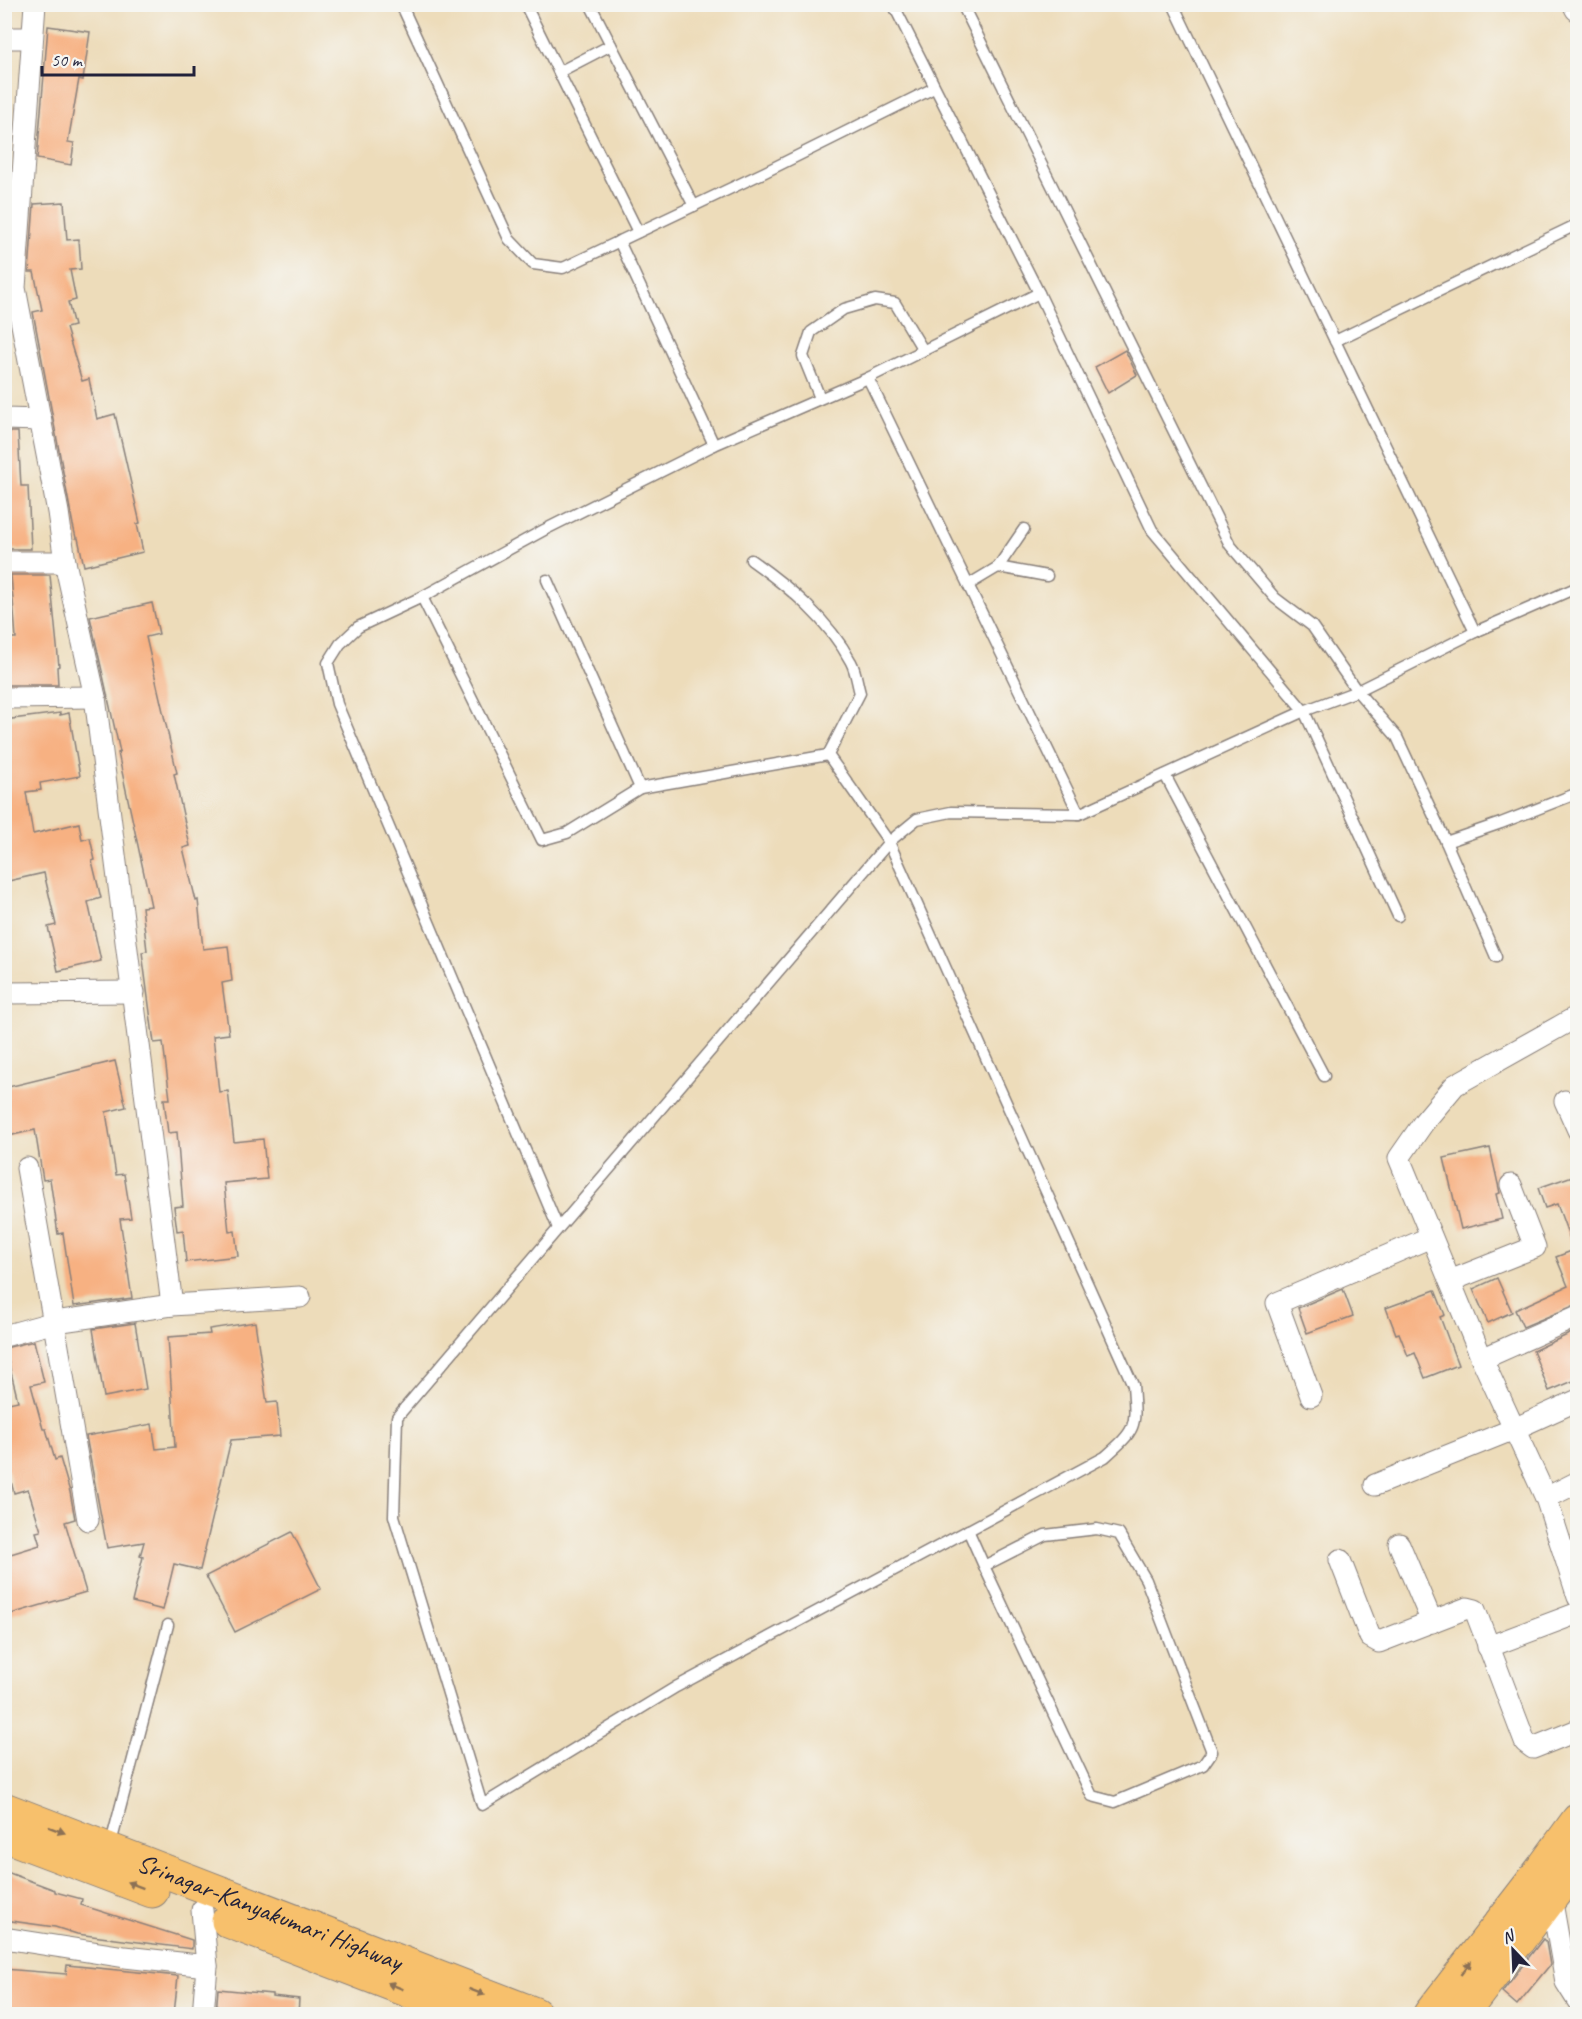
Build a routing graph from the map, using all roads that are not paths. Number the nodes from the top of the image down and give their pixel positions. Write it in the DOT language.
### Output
graph roads {
  1 [pos="34,4"];
  2 [pos="400,4"];
  3 [pos="525,4"];
  4 [pos="590,4"];
  5 [pos="893,4"];
  6 [pos="962,4"];
  7 [pos="1173,4"];
  8 [pos="4,38"];
  9 [pos="32,38"];
  10 [pos="611,45"];
  11 [pos="559,72"];
  12 [pos="934,88"];
  13 [pos="694,206"];
  14 [pos="1578,224"];
  15 [pos="638,232"];
  16 [pos="619,241"];
  17 [pos="10,288"];
  18 [pos="1039,293"];
  19 [pos="1335,341"];
  20 [pos="923,350"];
  21 [pos="868,378"];
  22 [pos="820,398"];
  23 [pos="4,418"];
  24 [pos="41,420"];
  25 [pos="714,445"];
  26 [pos="1024,529"];
  27 [pos="751,560"];
  28 [pos="4,562"];
  29 [pos="65,562"];
  30 [pos="998,567"];
  31 [pos="1047,576"];
  32 [pos="547,580"];
  33 [pos="969,585"];
  34 [pos="1578,587"];
  35 [pos="422,597"];
  36 [pos="1475,632"];
  37 [pos="1357,691"];
  38 [pos="95,697"];
  39 [pos="4,698"];
  40 [pos="1304,711"];
  41 [pos="828,755"];
  42 [pos="1165,775"];
  43 [pos="640,788"];
  44 [pos="1578,793"];
  45 [pos="1080,814"];
  46 [pos="889,842"];
  47 [pos="1446,842"];
  48 [pos="1398,916"];
  49 [pos="1496,957"];
  50 [pos="134,992"];
  51 [pos="4,993"];
  52 [pos="1578,1016"];
  53 [pos="1324,1076"];
  54 [pos="1565,1101"];
  55 [pos="1578,1130"];
  56 [pos="27,1168"];
  57 [pos="1510,1185"];
  58 [pos="558,1228"];
  59 [pos="1431,1237"];
  60 [pos="1450,1281"];
  61 [pos="300,1297"];
  62 [pos="172,1305"];
  63 [pos="1578,1316"];
  64 [pos="55,1322"];
  65 [pos="4,1336"];
  66 [pos="1482,1359"];
  67 [pos="1311,1396"];
  68 [pos="1578,1400"];
  69 [pos="1514,1429"];
  70 [pos="1578,1482"];
  71 [pos="1375,1485"];
  72 [pos="1545,1498"];
  73 [pos="88,1520"];
  74 [pos="968,1530"];
  75 [pos="1399,1544"];
  76 [pos="1340,1560"];
  77 [pos="984,1566"];
  78 [pos="1578,1597"];
  79 [pos="1578,1613"];
  80 [pos="1432,1622"];
  81 [pos="168,1625"];
  82 [pos="1488,1647"];
  83 [pos="1578,1731"];
  84 [pos="4,1809"];
  85 [pos="1578,1820"];
  86 [pos="4,1835"];
  87 [pos="109,1850"];
  88 [pos="1578,1862"];
  89 [pos="1551,1897"];
  90 [pos="202,1910"];
  91 [pos="4,1938"];
  92 [pos="207,1966"];
  93 [pos="1578,2001"];
  94 [pos="203,2014"];
  95 [pos="470,2014"];
  96 [pos="536,2014"];
  97 [pos="1430,2014"];
  98 [pos="1462,2014"];
  1 -- 9 [label="street"];
  2 -- 16 [label="lane"];
  3 -- 11 [label="lane"];
  4 -- 10 [label="lane"];
  5 -- 12 [label="lane"];
  6 -- 37 [label="lane"];
  7 -- 19 [label="lane"];
  8 -- 9 [label="street"];
  9 -- 17 [label="street"];
  10 -- 11 [label="lane"];
  10 -- 13 [label="lane"];
  11 -- 15 [label="lane"];
  12 -- 13 [label="lane"];
  12 -- 18 [label="lane"];
  13 -- 15 [label="lane"];
  14 -- 19 [label="lane"];
  15 -- 16 [label="lane"];
  16 -- 25 [label="lane"];
  17 -- 24 [label="street"];
  18 -- 20 [label="lane"];
  18 -- 40 [label="lane"];
  19 -- 36 [label="lane"];
  20 -- 21 [label="lane"];
  20 -- 22 [label="lane"];
  21 -- 22 [label="lane"];
  21 -- 33 [label="lane"];
  22 -- 25 [label="lane"];
  23 -- 24 [label="street"];
  24 -- 29 [label="street"];
  25 -- 35 [label="lane"];
  26 -- 30 [label="lane"];
  27 -- 41 [label="lane"];
  28 -- 29 [label="street"];
  29 -- 38 [label="street"];
  30 -- 31 [label="lane"];
  30 -- 33 [label="lane"];
  32 -- 43 [label="lane"];
  33 -- 45 [label="lane"];
  34 -- 36 [label="lane"];
  35 -- 43 [label="lane"];
  35 -- 58 [label="lane"];
  36 -- 37 [label="lane"];
  37 -- 40 [label="lane"];
  37 -- 47 [label="lane"];
  38 -- 39 [label="street"];
  38 -- 50 [label="street"];
  40 -- 42 [label="lane"];
  40 -- 48 [label="lane"];
  41 -- 43 [label="lane"];
  41 -- 46 [label="lane"];
  42 -- 45 [label="lane"];
  42 -- 53 [label="lane"];
  44 -- 47 [label="lane"];
  45 -- 46 [label="lane"];
  46 -- 58 [label="lane"];
  46 -- 74 [label="lane"];
  47 -- 49 [label="lane"];
  50 -- 51 [label="street"];
  50 -- 62 [label="street"];
  52 -- 59 [label="street"];
  54 -- 55 [label="street"];
  56 -- 64 [label="street"];
  57 -- 60 [label="street"];
  58 -- 74 [label="lane"];
  59 -- 60 [label="street"];
  59 -- 67 [label="street"];
  60 -- 66 [label="street"];
  61 -- 62 [label="street"];
  62 -- 64 [label="street"];
  63 -- 66 [label="street"];
  64 -- 65 [label="street"];
  64 -- 73 [label="street"];
  66 -- 69 [label="street"];
  68 -- 69 [label="street"];
  69 -- 71 [label="street"];
  69 -- 72 [label="street"];
  70 -- 72 [label="street"];
  72 -- 78 [label="street"];
  74 -- 77 [label="lane"];
  75 -- 80 [label="street"];
  76 -- 80 [label="street"];
  77 -- 77 [label="lane"];
  79 -- 82 [label="street"];
  80 -- 82 [label="street"];
  81 -- 87 [label="lane"];
  82 -- 83 [label="street"];
  84 -- 87 [label="highway, Srinagar-Kanyakumari Highway, one-way"];
  97 -- 85 [label="highway, one-way"];
  90 -- 86 [label="highway, Srinagar-Kanyakumari Highway, one-way"];
  87 -- 96 [label="highway, Srinagar-Kanyakumari Highway, one-way"];
  88 -- 89 [label="highway"];
  89 -- 93 [label="street"];
  89 -- 98 [label="highway"];
  90 -- 92 [label="street"];
  95 -- 90 [label="highway, Srinagar-Kanyakumari Highway, one-way"];
  91 -- 92 [label="street"];
  92 -- 94 [label="street"];
}
